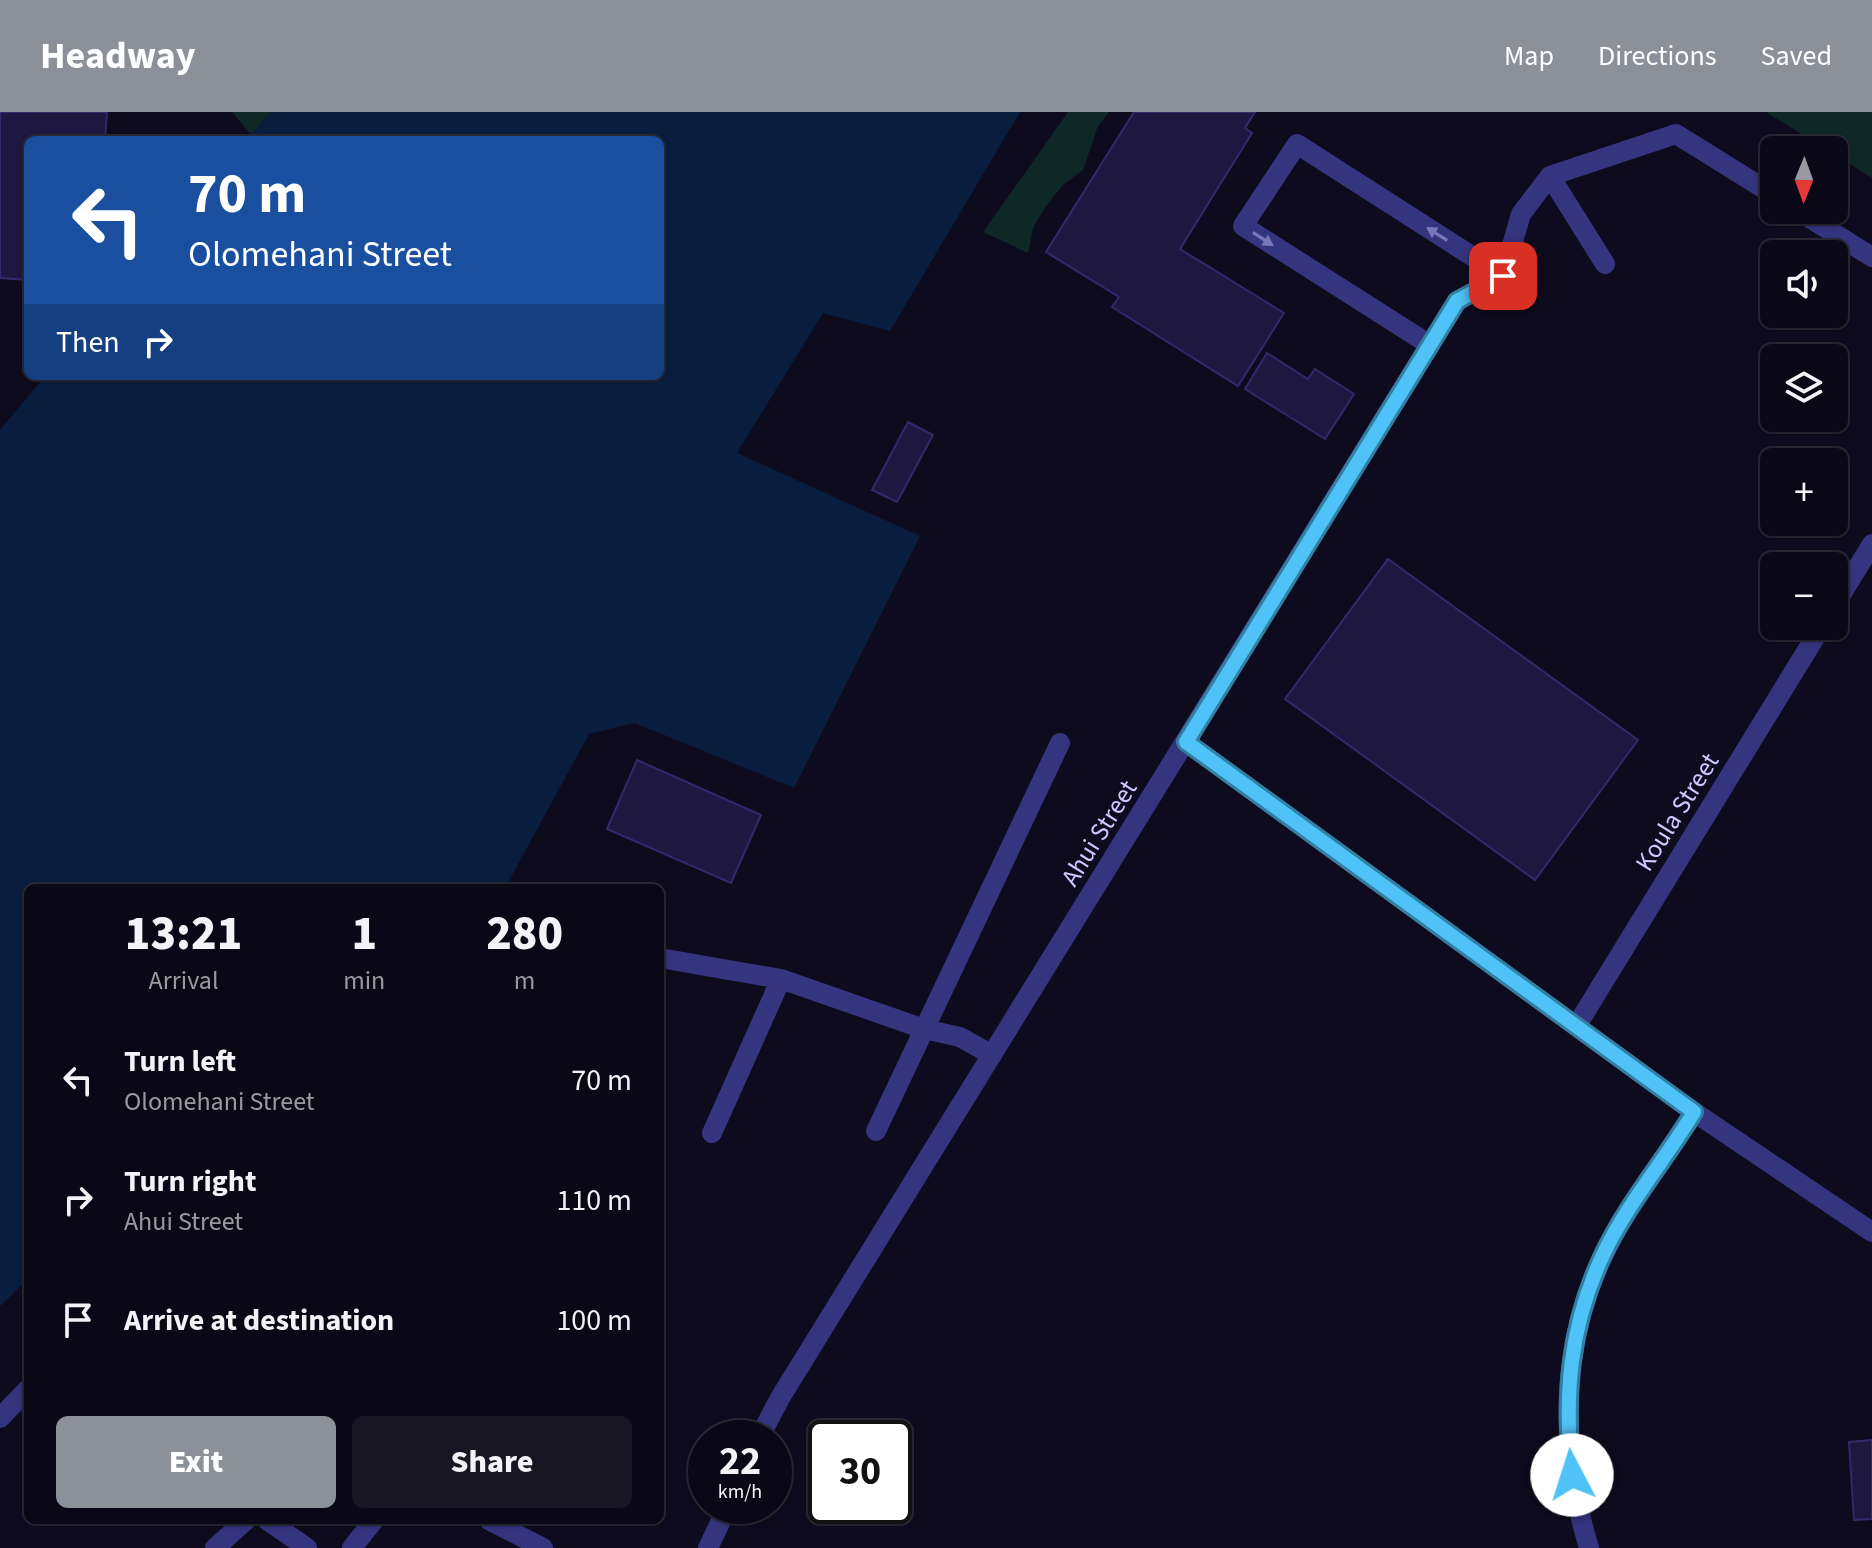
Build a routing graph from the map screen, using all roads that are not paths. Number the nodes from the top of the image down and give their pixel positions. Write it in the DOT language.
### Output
graph roads {
  1 [pos="1550,176"];
  2 [pos="1760,186"];
  3 [pos="1819,224"];
  4 [pos="1872,257"];
  5 [pos="1605,264"];
  6 [pos="1503,276"];
  7 [pos="1430,345"];
  8 [pos="1872,544"];
  9 [pos="1848,583"];
  10 [pos="1813,640"];
  11 [pos="1186,742"];
  12 [pos="1060,743"];
  13 [pos="664,959"];
  14 [pos="781,979"];
  15 [pos="1577,1025"];
  16 [pos="924,1029"];
  17 [pos="992,1055"];
  18 [pos="1694,1112"];
  19 [pos="876,1131"];
  20 [pos="712,1133"];
  21 [pos="1872,1232"];
  22 [pos="24,1393"];
  23 [pos="0,1418"];
  24 [pos="768,1420"];
  25 [pos="242,1524"];
  26 [pos="273,1524"];
  27 [pos="371,1524"];
  28 [pos="497,1524"];
  29 [pos="719,1524"];
  30 [pos="215,1548"];
  31 [pos="307,1548"];
  32 [pos="352,1548"];
  33 [pos="543,1548"];
  34 [pos="708,1548"];
  35 [pos="1589,1548"];
  1 -- 2 [label="street"];
  1 -- 5 [label="street"];
  1 -- 6 [label="street"];
  3 -- 4 [label="street"];
  6 -- 7 [label="street, Ahui Street"];
  6 -- 7 [label="street, one-way"];
  7 -- 11 [label="street, Ahui Street"];
  8 -- 9 [label="street"];
  10 -- 15 [label="street, Koula Street"];
  11 -- 15 [label="street"];
  11 -- 17 [label="street, Ahui Street"];
  12 -- 16 [label="street"];
  13 -- 14 [label="street"];
  14 -- 16 [label="street"];
  14 -- 20 [label="street"];
  15 -- 18 [label="street"];
  16 -- 17 [label="street"];
  16 -- 19 [label="street"];
  17 -- 24 [label="street, Ahui Street"];
  18 -- 21 [label="street"];
  18 -- 35 [label="street"];
  22 -- 23 [label="street"];
  25 -- 30 [label="street"];
  26 -- 31 [label="street"];
  27 -- 32 [label="street"];
  28 -- 33 [label="street"];
  29 -- 34 [label="street"];
}
